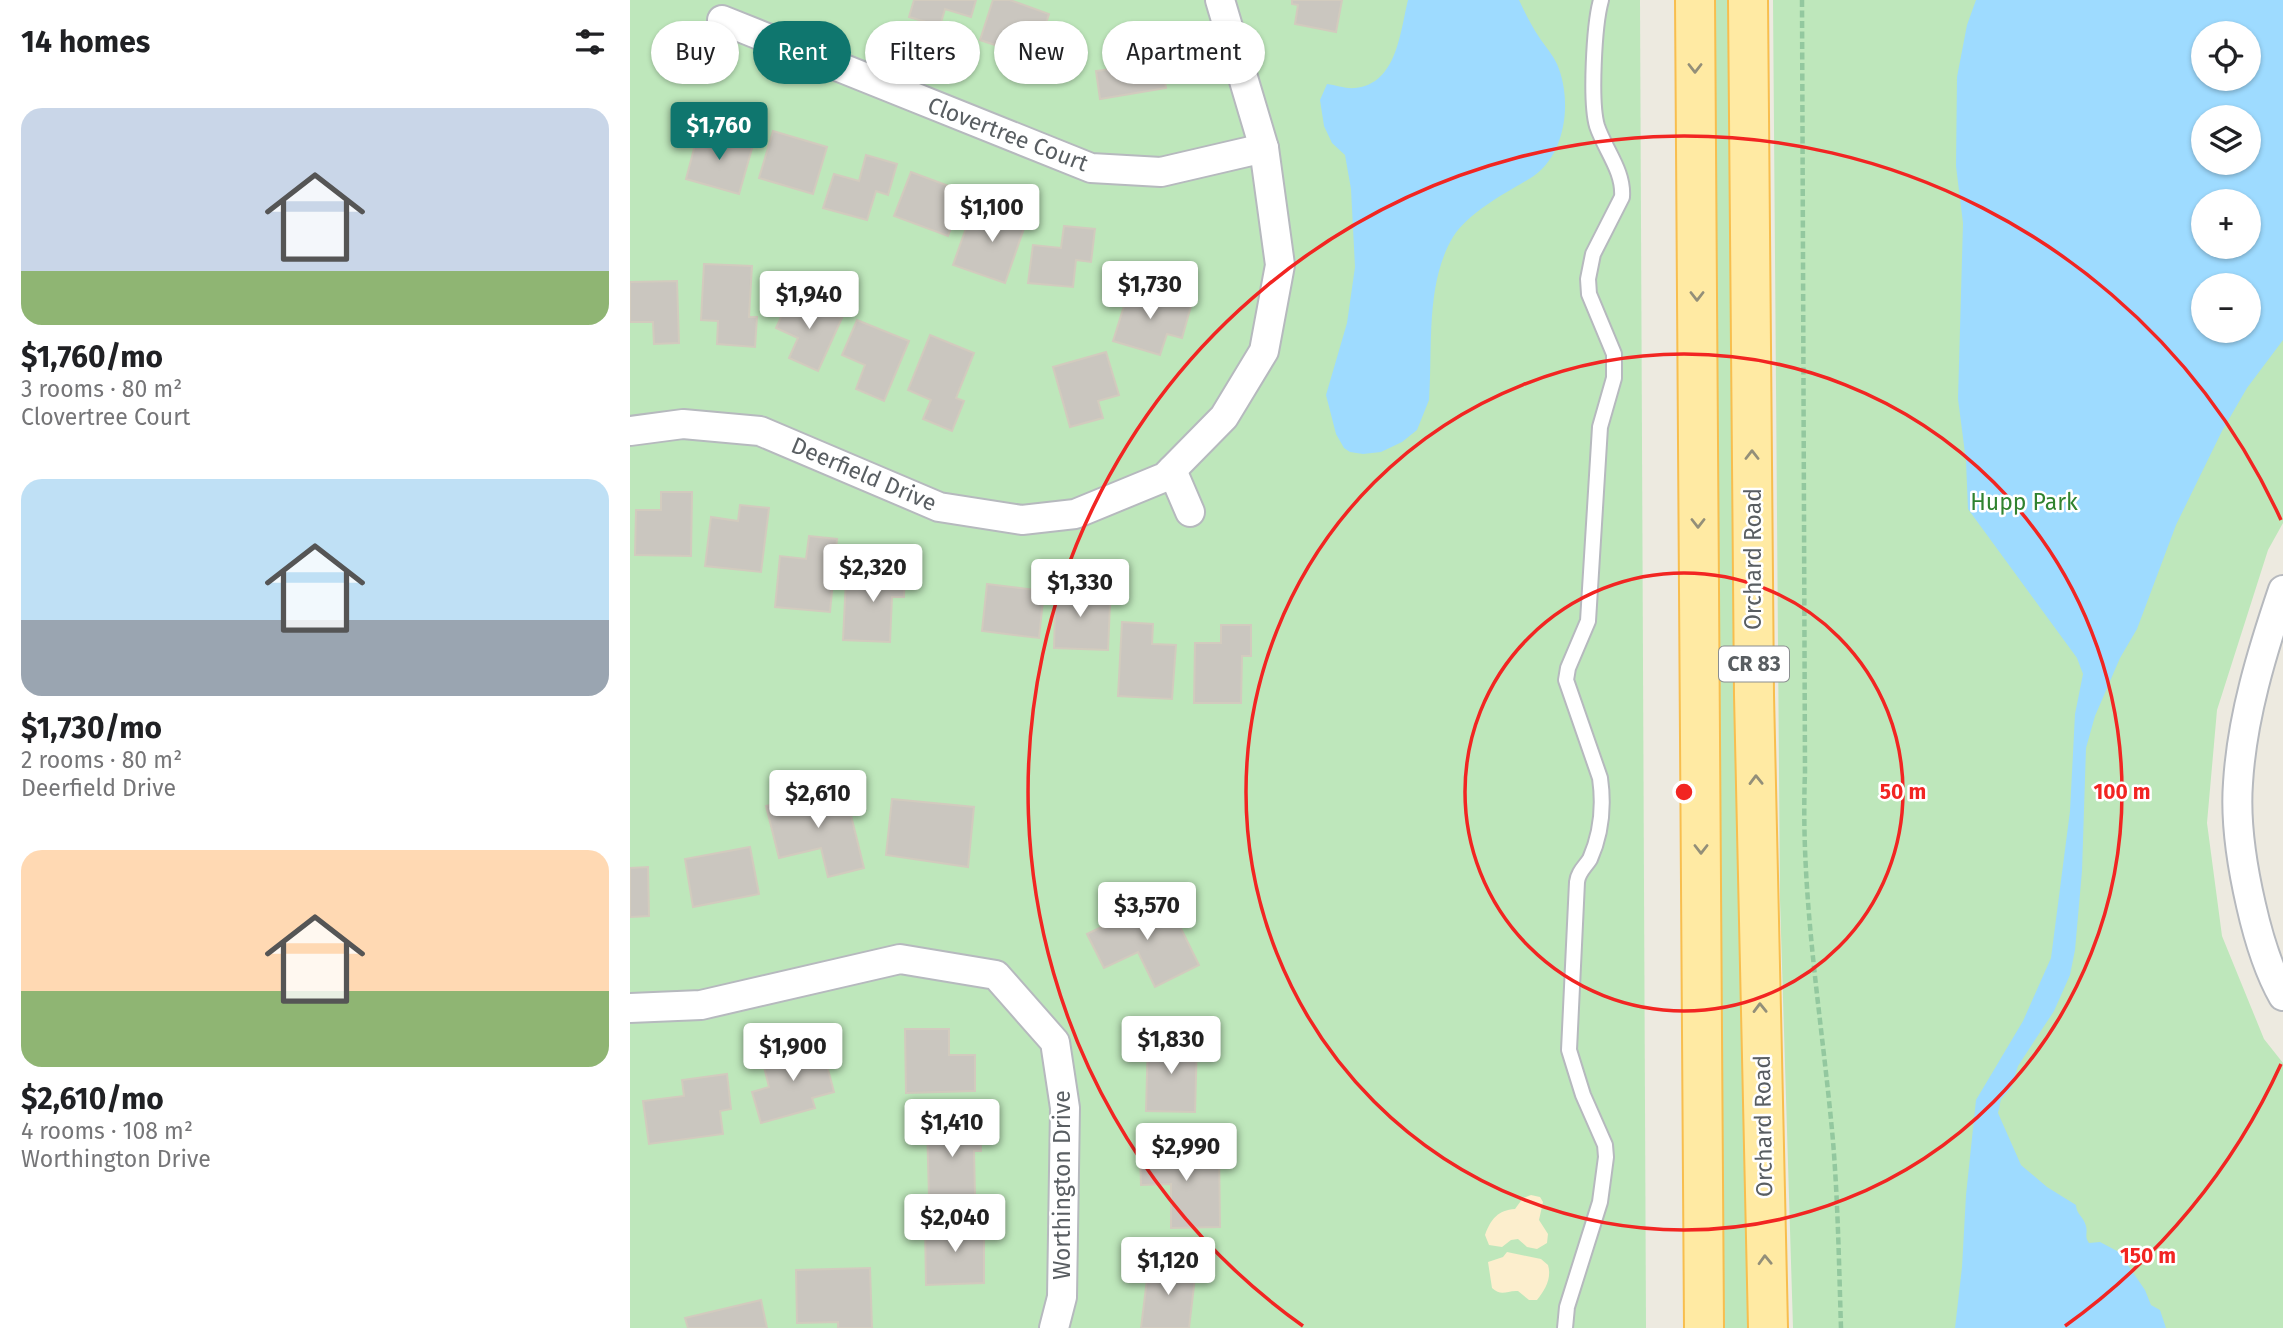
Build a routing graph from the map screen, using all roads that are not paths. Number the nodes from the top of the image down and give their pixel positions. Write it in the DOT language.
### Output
graph roads {
  1 [pos="1220,0"];
  2 [pos="1601,0"];
  3 [pos="1695,0"];
  4 [pos="1748,0"];
  5 [pos="722,20"];
  6 [pos="1264,148"];
  7 [pos="630,431"];
  8 [pos="1172,470"];
  9 [pos="1190,512"];
  10 [pos="2283,590"];
  11 [pos="2283,996"];
  12 [pos="630,1008"];
  13 [pos="1054,1328"];
  14 [pos="1565,1328"];
  15 [pos="1704,1328"];
  16 [pos="1768,1328"];
  1 -- 6 [label="street, Deerfield Drive"];
  2 -- 14 [label="lane"];
  3 -- 15 [label="main road, CR 83, one-way"];
  16 -- 4 [label="main road, Orchard Road / CR 83, one-way"];
  5 -- 6 [label="street, Clovertree Court"];
  6 -- 8 [label="street, Deerfield Drive"];
  7 -- 8 [label="street, Deerfield Drive"];
  8 -- 9 [label="street"];
  10 -- 11 [label="street"];
  12 -- 13 [label="street, Worthington Drive"];
}
